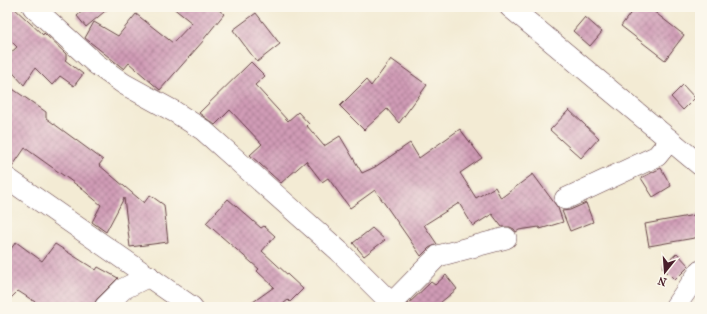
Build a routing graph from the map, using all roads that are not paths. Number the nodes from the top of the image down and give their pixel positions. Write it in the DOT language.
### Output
graph roads {
  1 [pos="33,7"];
  2 [pos="510,7"];
  3 [pos="670,140"];
  4 [pos="700,165"];
  5 [pos="7,178"];
  6 [pos="565,199"];
  7 [pos="506,238"];
  8 [pos="700,271"];
  9 [pos="149,276"];
  10 [pos="390,305"];
  11 [pos="105,307"];
  12 [pos="192,307"];
  13 [pos="675,307"];
  1 -- 10 [label="street"];
  2 -- 3 [label="street"];
  3 -- 4 [label="street"];
  3 -- 6 [label="street"];
  5 -- 9 [label="street"];
  7 -- 10 [label="street"];
  8 -- 13 [label="street"];
  9 -- 11 [label="street"];
  9 -- 12 [label="street"];
}
